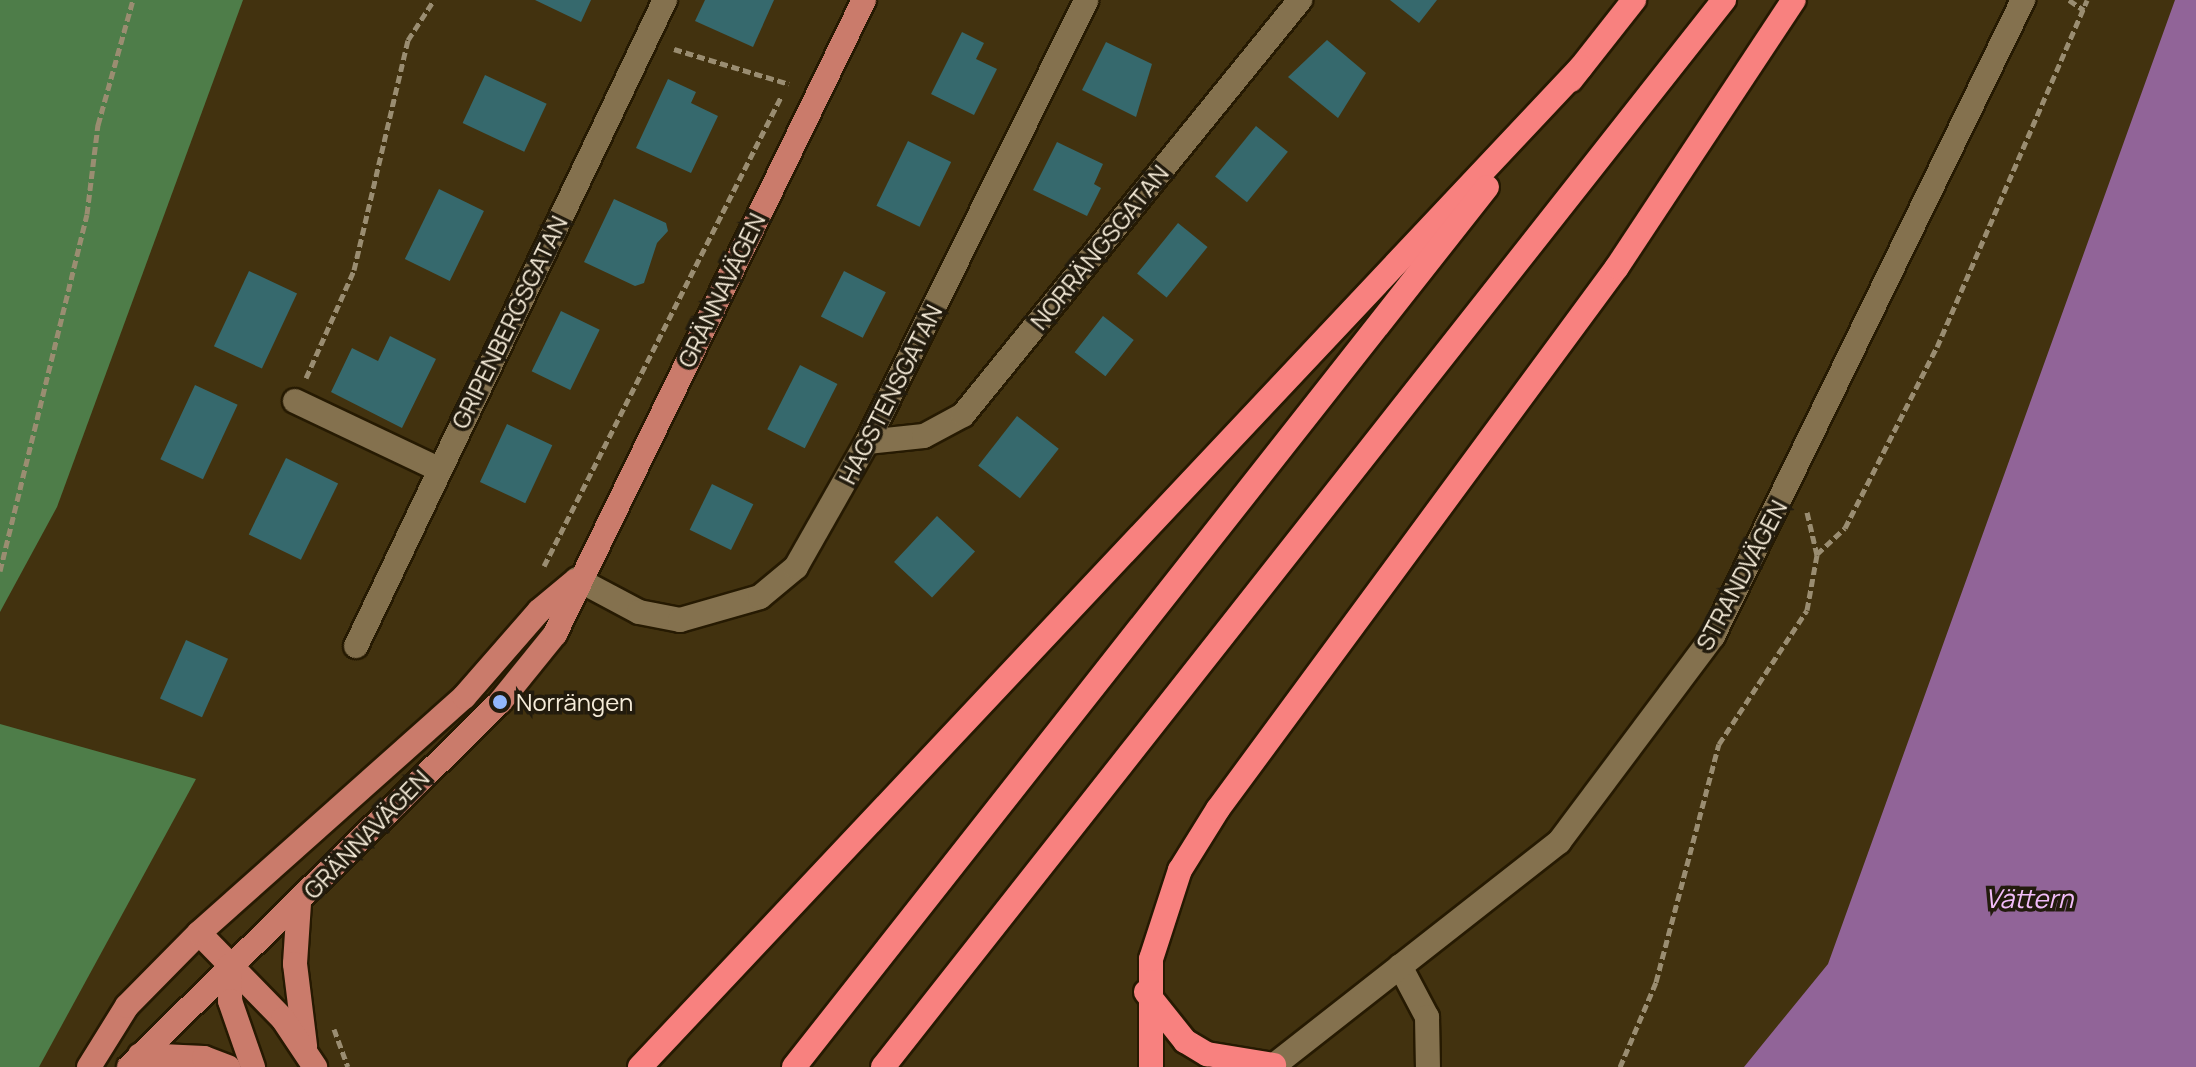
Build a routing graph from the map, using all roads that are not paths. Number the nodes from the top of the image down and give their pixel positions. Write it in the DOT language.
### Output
graph roads {
  1 [pos="665,0"];
  2 [pos="864,0"];
  3 [pos="1086,0"];
  4 [pos="1300,0"];
  5 [pos="1634,0"];
  6 [pos="1724,0"];
  7 [pos="1794,0"];
  8 [pos="2023,0"];
  9 [pos="1581,67"];
  10 [pos="295,401"];
  11 [pos="867,442"];
  12 [pos="438,469"];
  13 [pos="577,579"];
  14 [pos="356,646"];
  15 [pos="299,903"];
  16 [pos="199,933"];
  17 [pos="229,966"];
  18 [pos="1400,966"];
  19 [pos="1146,992"];
  20 [pos="310,1056"];
  21 [pos="134,1061"];
  22 [pos="1273,1066"];
  23 [pos="89,1067"];
  24 [pos="228,1067"];
  25 [pos="253,1067"];
  26 [pos="640,1067"];
  27 [pos="794,1067"];
  28 [pos="883,1067"];
  29 [pos="1151,1067"];
  30 [pos="1428,1067"];
  1 -- 12 [label="street, GRIPENBERGSGATAN"];
  2 -- 13 [label="main road, GRÄNNAVÄGEN"];
  3 -- 11 [label="street, HAGSTENSGATAN"];
  4 -- 11 [label="street, NORRÄNGSGATAN"];
  5 -- 9 [label="highway"];
  6 -- 28 [label="highway"];
  7 -- 19 [label="highway"];
  8 -- 18 [label="street, STRANDVÄGEN"];
  9 -- 26 [label="highway"];
  9 -- 27 [label="highway"];
  10 -- 12 [label="street"];
  11 -- 13 [label="street, HAGSTENSGATAN"];
  12 -- 14 [label="street, GRIPENBERGSGATAN"];
  13 -- 15 [label="main road, GRÄNNAVÄGEN"];
  13 -- 16 [label="main road, GRÄNNAVÄGEN"];
  15 -- 17 [label="main road, GRÄNNAVÄGEN"];
  15 -- 20 [label="main road"];
  16 -- 17 [label="main road"];
  16 -- 23 [label="main road, GRÄNNAVÄGEN"];
  17 -- 20 [label="main road"];
  17 -- 21 [label="main road, GRÄNNAVÄGEN"];
  17 -- 25 [label="main road"];
  18 -- 22 [label="street, STRANDVÄGEN"];
  18 -- 30 [label="street"];
  19 -- 22 [label="highway"];
  19 -- 29 [label="highway"];
  21 -- 24 [label="main road"];
}
